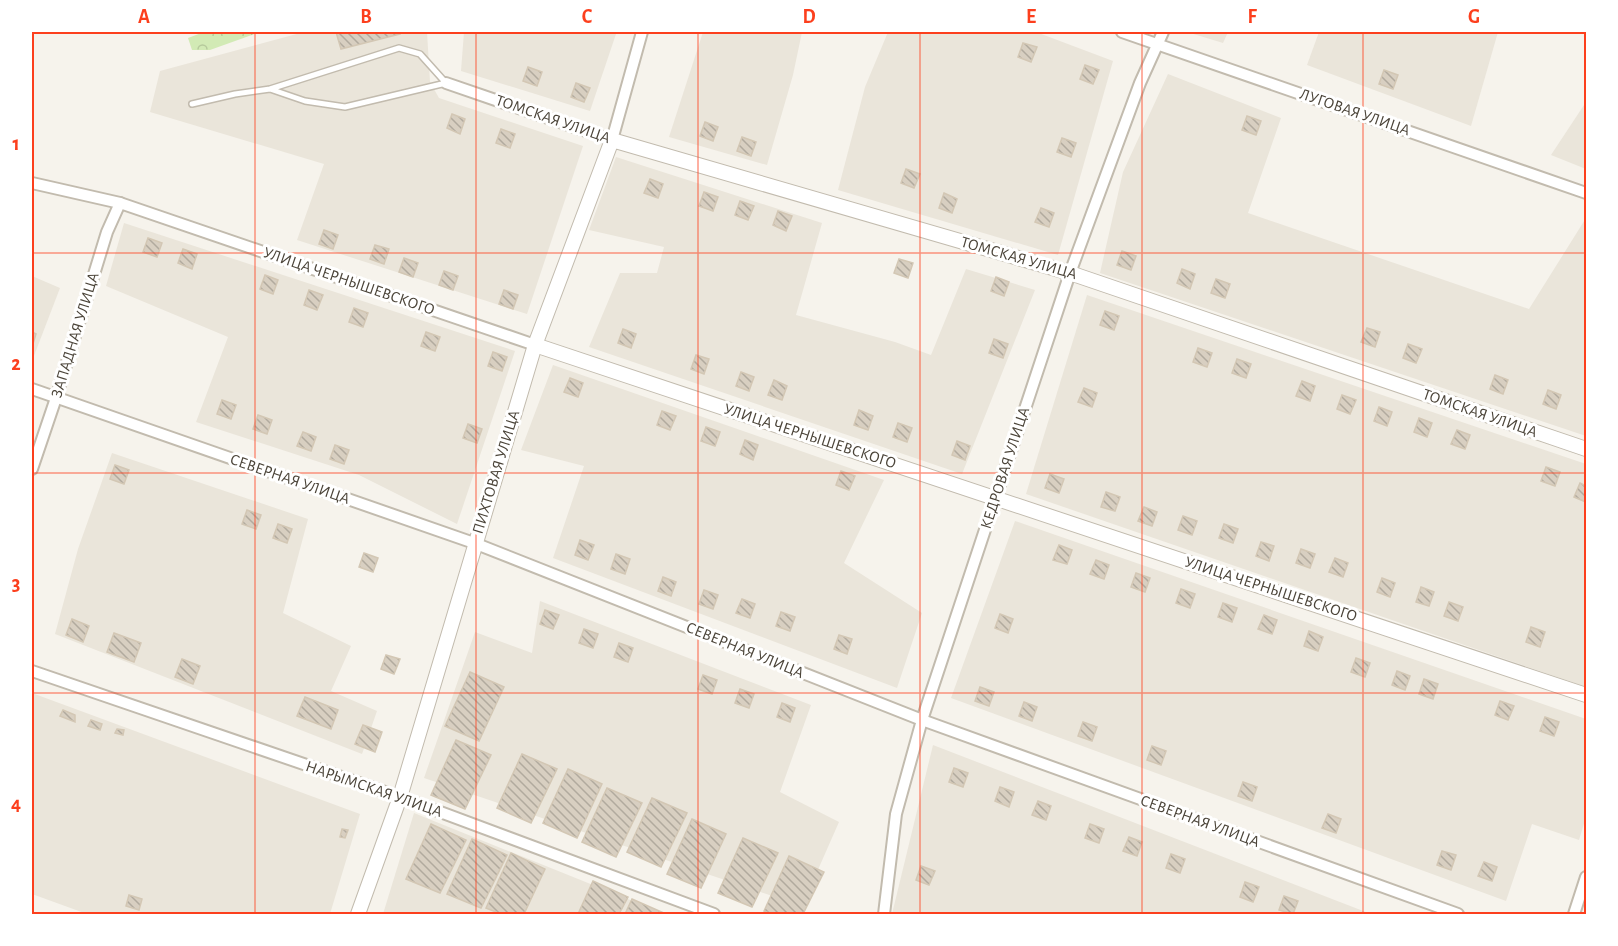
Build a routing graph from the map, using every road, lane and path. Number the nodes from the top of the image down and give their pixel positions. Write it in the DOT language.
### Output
graph roads {
  1 [pos="642,32"];
  2 [pos="1122,32"];
  3 [pos="1163,32"];
  4 [pos="1159,44"];
  5 [pos="446,83"];
  6 [pos="270,89"];
  7 [pos="192,104"];
  8 [pos="612,140"];
  9 [pos="32,183"];
  10 [pos="1587,193"];
  11 [pos="120,203"];
  12 [pos="1070,273"];
  13 [pos="535,345"];
  14 [pos="32,389"];
  15 [pos="56,398"];
  16 [pos="1587,449"];
  17 [pos="32,469"];
  18 [pos="995,497"];
  19 [pos="474,543"];
  20 [pos="32,671"];
  21 [pos="1587,695"];
  22 [pos="922,720"];
  23 [pos="400,797"];
  24 [pos="1587,876"];
  25 [pos="358,915"];
  26 [pos="714,915"];
  27 [pos="884,915"];
  28 [pos="1458,915"];
  29 [pos="1574,915"];
  1 -- 8 [label="street, ПИХТОВАЯ УЛИЦА"];
  2 -- 4 [label="street, ЛУГОВАЯ УЛИЦА"];
  3 -- 4 [label="street, КЕДРОВАЯ УЛИЦА"];
  4 -- 10 [label="street, ЛУГОВАЯ УЛИЦА"];
  4 -- 12 [label="street, КЕДРОВАЯ УЛИЦА"];
  5 -- 6 [label="lane"];
  5 -- 6 [label="lane"];
  5 -- 8 [label="street, ТОМСКАЯ УЛИЦА"];
  6 -- 7 [label="lane"];
  8 -- 12 [label="street, ТОМСКАЯ УЛИЦА"];
  8 -- 13 [label="street, ПИХТОВАЯ УЛИЦА"];
  9 -- 11 [label="street, УЛИЦА ЧЕРНЫШЕВСКОГО"];
  11 -- 13 [label="street, УЛИЦА ЧЕРНЫШЕВСКОГО"];
  11 -- 15 [label="street, ЗАПАДНАЯ УЛИЦА"];
  12 -- 16 [label="street, ТОМСКАЯ УЛИЦА"];
  12 -- 18 [label="street, КЕДРОВАЯ УЛИЦА"];
  13 -- 18 [label="street, УЛИЦА ЧЕРНЫШЕВСКОГО"];
  13 -- 19 [label="street, ПИХТОВАЯ УЛИЦА"];
  14 -- 15 [label="street, СЕВЕРНАЯ УЛИЦА"];
  15 -- 17 [label="street, ЗАПАДНАЯ УЛИЦА"];
  15 -- 19 [label="street, СЕВЕРНАЯ УЛИЦА"];
  18 -- 21 [label="street, УЛИЦА ЧЕРНЫШЕВСКОГО"];
  18 -- 22 [label="street, КЕДРОВАЯ УЛИЦА"];
  19 -- 22 [label="street, СЕВЕРНАЯ УЛИЦА"];
  19 -- 23 [label="street, ПИХТОВАЯ УЛИЦА"];
  20 -- 23 [label="street, НАРЫМСКАЯ УЛИЦА"];
  22 -- 27 [label="street, КЕДРОВАЯ УЛИЦА"];
  22 -- 28 [label="street, СЕВЕРНАЯ УЛИЦА"];
  23 -- 25 [label="street, ПИХТОВАЯ УЛИЦА"];
  23 -- 26 [label="street, НАРЫМСКАЯ УЛИЦА"];
  24 -- 29 [label="street"];
}
